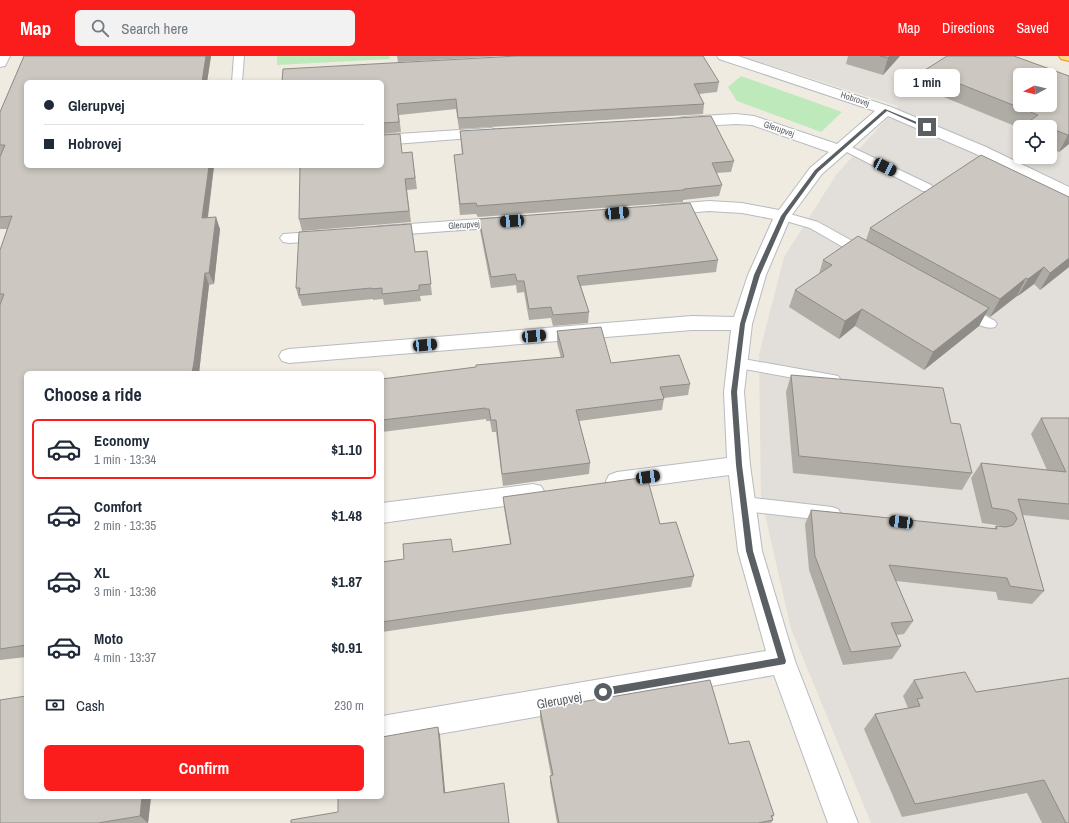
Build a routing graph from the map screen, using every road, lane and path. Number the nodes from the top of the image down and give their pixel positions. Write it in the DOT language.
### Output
graph roads {
  1 [pos="3,56"];
  2 [pos="239,56"];
  3 [pos="724,56"];
  4 [pos="0,63"];
  5 [pos="237,80"];
  6 [pos="886,110"];
  7 [pos="667,123"];
  8 [pos="502,133"];
  9 [pos="384,140"];
  10 [pos="841,148"];
  11 [pos="928,188"];
  12 [pos="1069,193"];
  13 [pos="647,211"];
  14 [pos="783,216"];
  15 [pos="523,220"];
  16 [pos="367,232"];
  17 [pos="343,234"];
  18 [pos="288,238"];
  19 [pos="876,260"];
  20 [pos="950,301"];
  21 [pos="742,324"];
  22 [pos="990,324"];
  23 [pos="289,356"];
  24 [pos="738,363"];
  25 [pos="846,382"];
  26 [pos="739,465"];
  27 [pos="598,484"];
  28 [pos="551,490"];
  29 [pos="744,504"];
  30 [pos="384,513"];
  31 [pos="846,516"];
  32 [pos="782,661"];
  33 [pos="384,730"];
  34 [pos="843,823"];
  1 -- 4 [label="street"];
  2 -- 5 [label="lane"];
  3 -- 6 [label="street, Hobrovej"];
  6 -- 10 [label="street"];
  6 -- 12 [label="street, Hobrovej"];
  7 -- 10 [label="street, Glerupvej"];
  8 -- 9 [label="street"];
  10 -- 11 [label="lane"];
  10 -- 14 [label="street"];
  13 -- 14 [label="street"];
  14 -- 19 [label="lane"];
  14 -- 21 [label="street"];
  15 -- 16 [label="street, Glerupvej"];
  17 -- 18 [label="street"];
  20 -- 22 [label="lane"];
  21 -- 23 [label="street"];
  21 -- 24 [label="street"];
  24 -- 25 [label="lane"];
  24 -- 26 [label="street"];
  26 -- 27 [label="street"];
  26 -- 29 [label="street"];
  28 -- 30 [label="street"];
  29 -- 31 [label="lane"];
  29 -- 32 [label="street"];
  32 -- 33 [label="street, Glerupvej"];
  32 -- 34 [label="street"];
}
